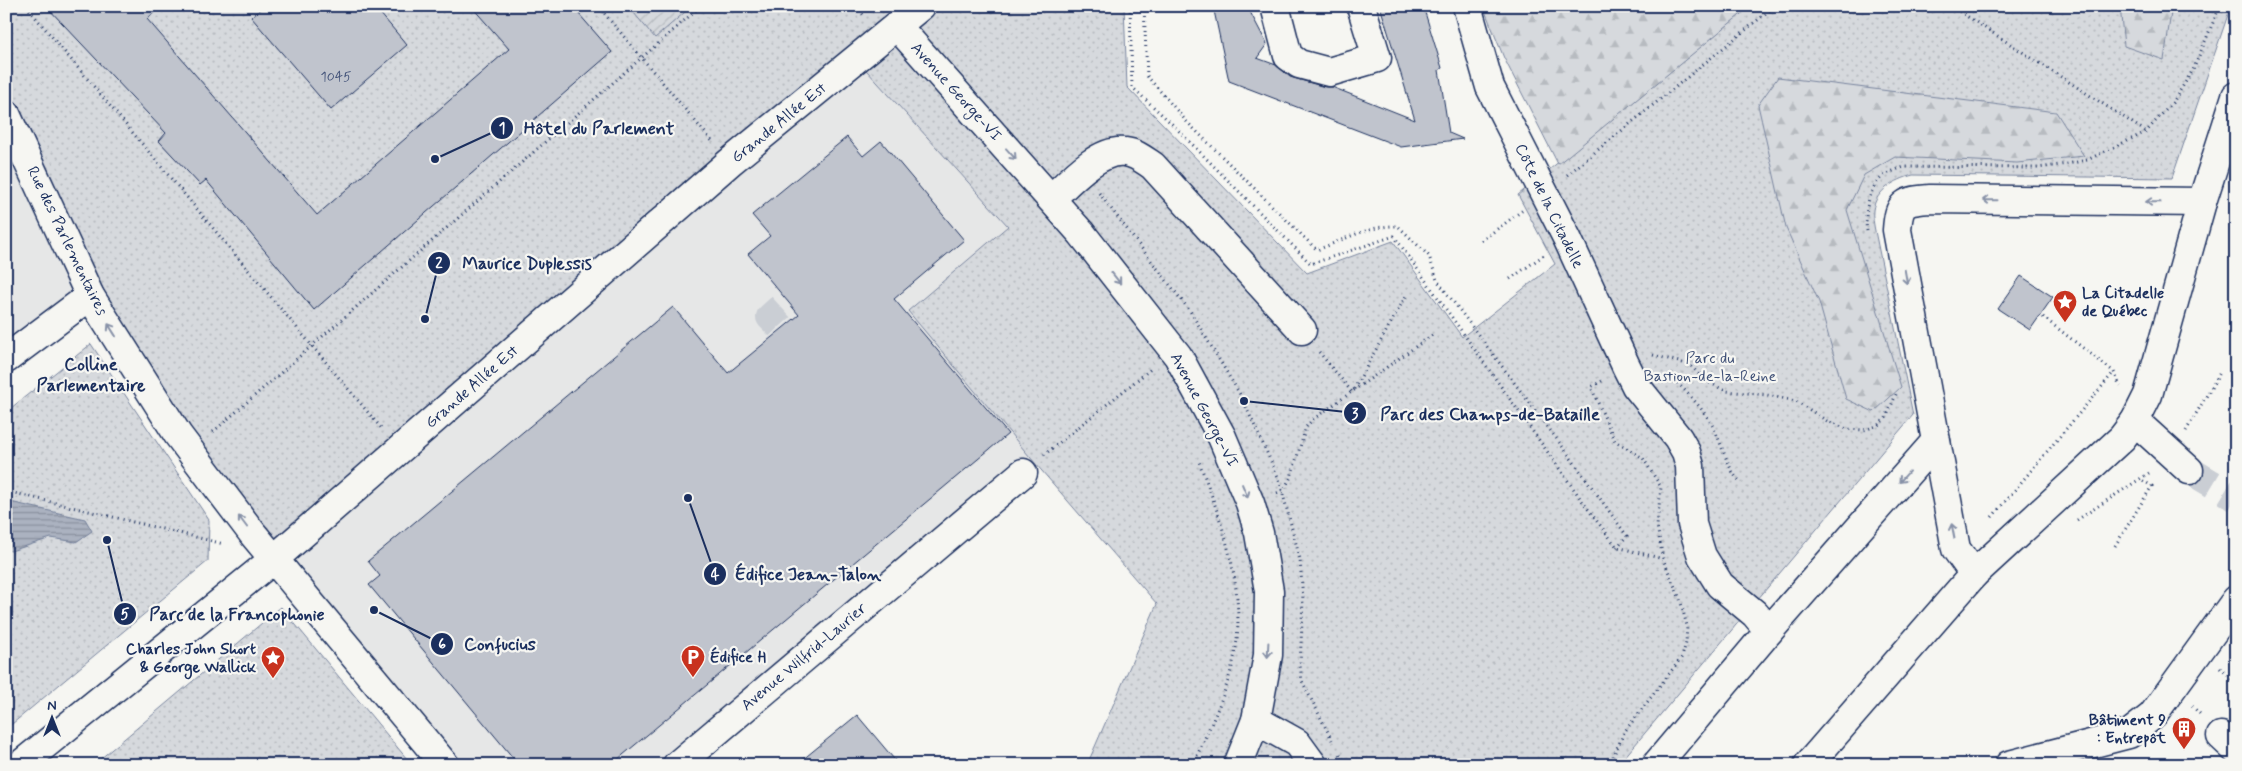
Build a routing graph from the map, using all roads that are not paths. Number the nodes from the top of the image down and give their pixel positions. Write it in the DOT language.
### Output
graph roads {
  1 [pos="920,6"];
  2 [pos="1275,6"];
  3 [pos="1361,6"];
  4 [pos="1467,6"];
  5 [pos="897,26"];
  6 [pos="2236,96"];
  7 [pos="6,114"];
  8 [pos="1051,199"];
  9 [pos="2202,202"];
  10 [pos="90,296"];
  11 [pos="1302,330"];
  12 [pos="6,359"];
  13 [pos="2135,421"];
  14 [pos="1936,441"];
  15 [pos="2188,470"];
  16 [pos="1022,473"];
  17 [pos="274,559"];
  18 [pos="1974,574"];
  19 [pos="2236,600"];
  20 [pos="1769,631"];
  21 [pos="1256,720"];
  22 [pos="20,765"];
  23 [pos="445,765"];
  24 [pos="676,765"];
  25 [pos="1238,765"];
  26 [pos="1313,765"];
  27 [pos="1656,765"];
  28 [pos="1808,765"];
  29 [pos="2009,765"];
  1 -- 5 [label="street, Grande Allée Est"];
  2 -- 3 [label="street"];
  4 -- 20 [label="street, Côte de la Citadelle"];
  5 -- 8 [label="street, Avenue George-VI, one-way"];
  5 -- 17 [label="street, Grande Allée Est"];
  6 -- 9 [label="street"];
  7 -- 10 [label="street, Rue des Parlementaires"];
  8 -- 11 [label="street"];
  8 -- 21 [label="street, Avenue George-VI, one-way"];
  9 -- 13 [label="street"];
  9 -- 14 [label="street, one-way"];
  10 -- 12 [label="street"];
  17 -- 10 [label="street, Rue des Parlementaires, one-way"];
  13 -- 15 [label="street"];
  13 -- 18 [label="street"];
  18 -- 14 [label="street, one-way"];
  14 -- 20 [label="street, one-way"];
  16 -- 24 [label="street, Avenue Wilfrid-Laurier"];
  17 -- 22 [label="street, Grande Allée Est"];
  17 -- 23 [label="street, Rue des Parlementaires"];
  18 -- 28 [label="street"];
  19 -- 29 [label="street"];
  20 -- 27 [label="street"];
  21 -- 25 [label="street, Avenue George-VI"];
  21 -- 26 [label="street"];
}
